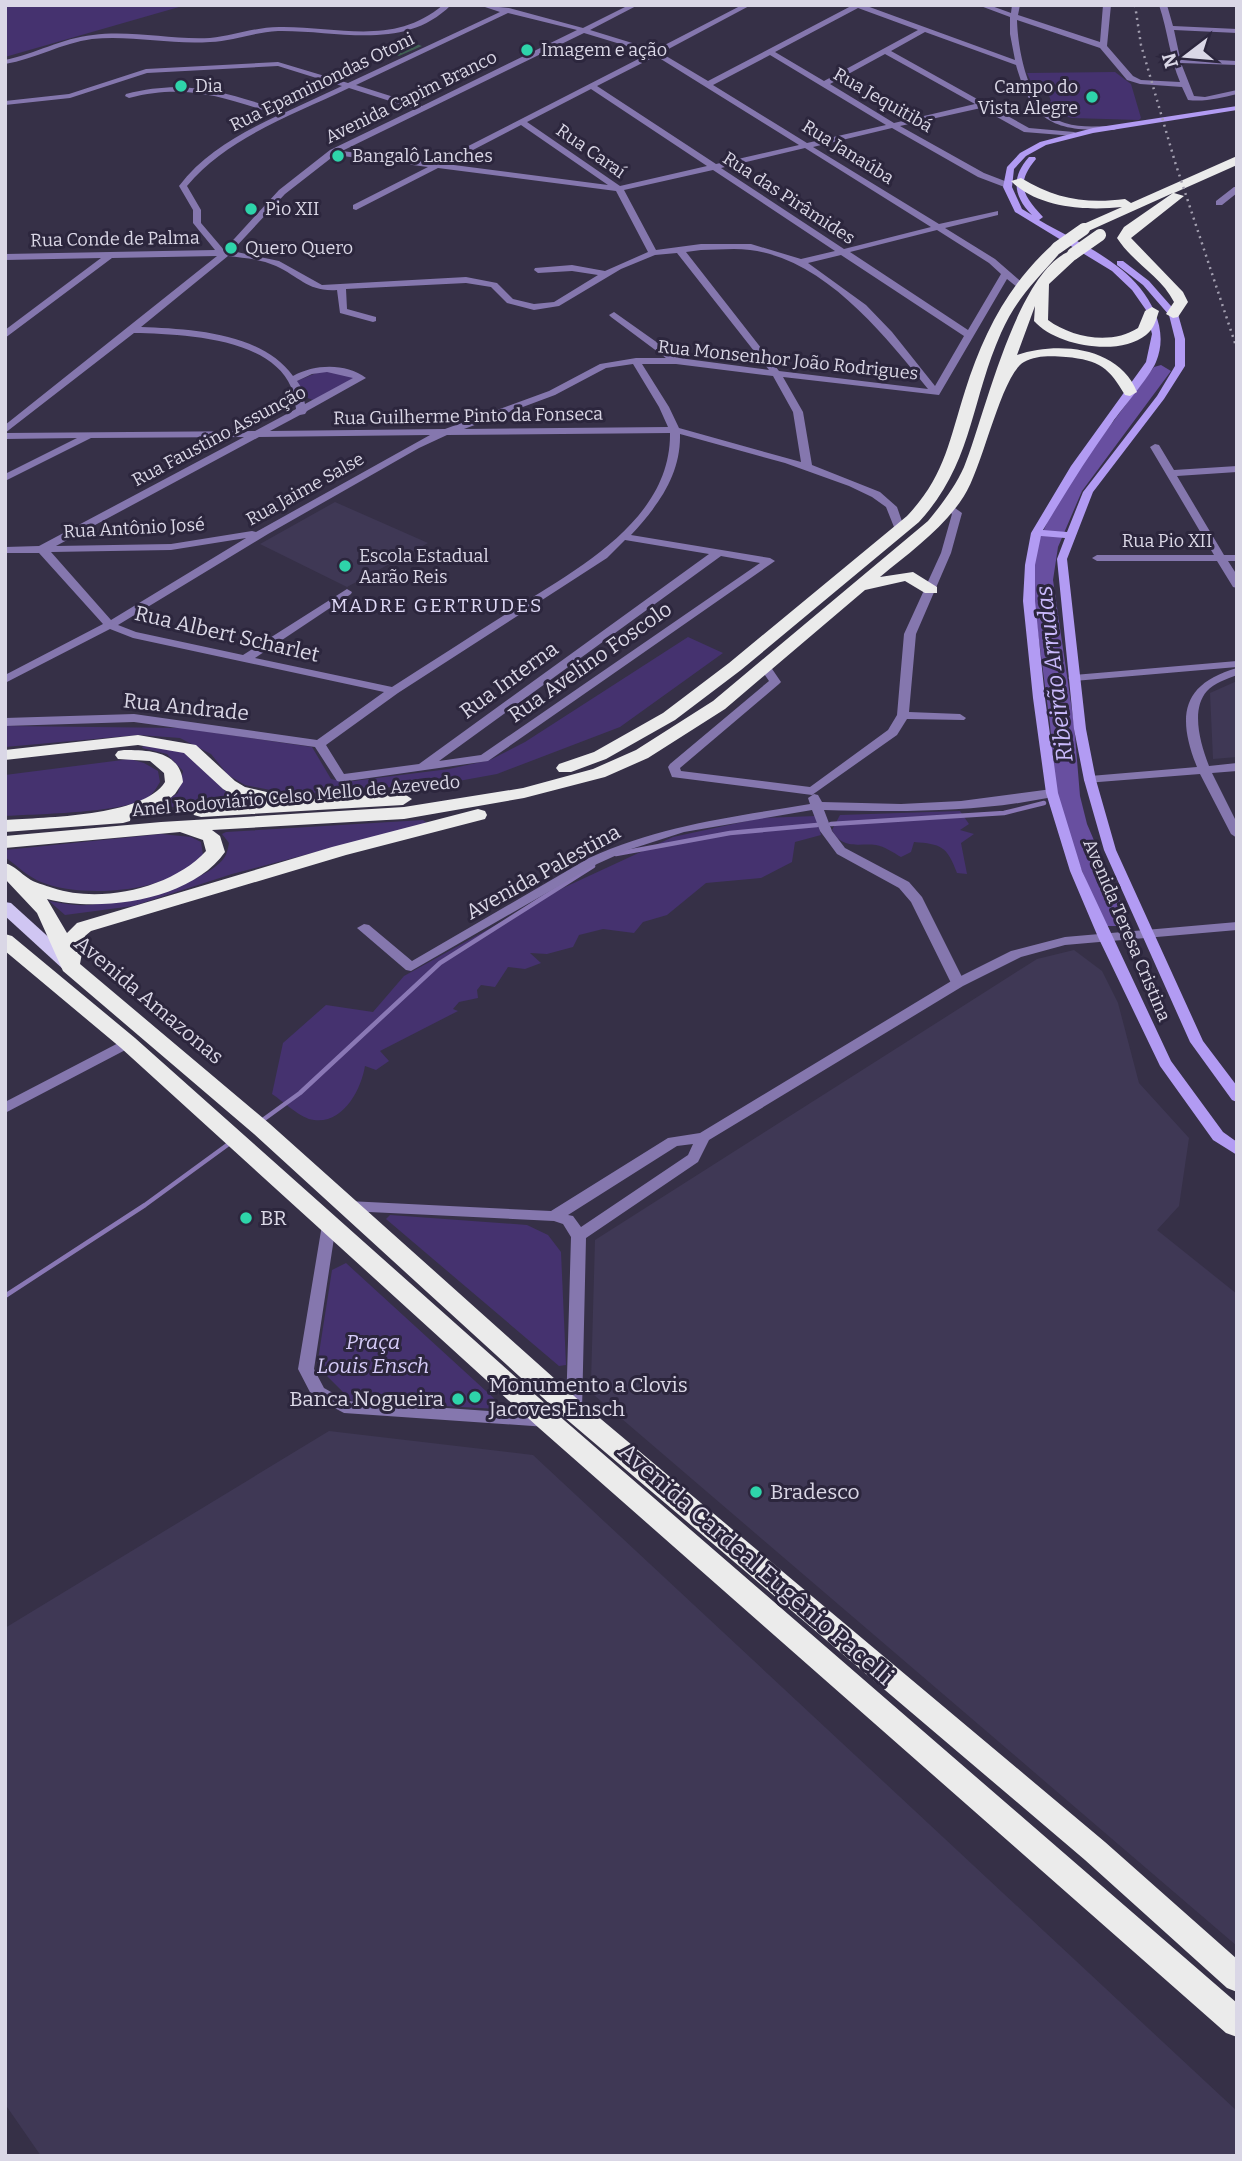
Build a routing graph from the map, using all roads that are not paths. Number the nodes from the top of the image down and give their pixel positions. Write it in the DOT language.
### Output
graph roads {
  1 [pos="448,5"];
  2 [pos="482,5"];
  3 [pos="520,5"];
  4 [pos="635,5"];
  5 [pos="748,5"];
  6 [pos="856,5"];
  7 [pos="981,5"];
  8 [pos="1016,5"];
  9 [pos="1107,5"];
  10 [pos="1163,5"];
  11 [pos="506,11"];
  12 [pos="1012,17"];
  13 [pos="1171,27"];
  14 [pos="925,29"];
  15 [pos="584,30"];
  16 [pos="1237,31"];
  17 [pos="1103,46"];
  18 [pos="885,51"];
  19 [pos="655,52"];
  20 [pos="770,52"];
  21 [pos="1175,60"];
  22 [pos="5,62"];
  23 [pos="1017,63"];
  24 [pos="1237,63"];
  25 [pos="709,84"];
  26 [pos="825,84"];
  27 [pos="1184,85"];
  28 [pos="348,86"];
  29 [pos="592,86"];
  30 [pos="1237,92"];
  31 [pos="129,96"];
  32 [pos="5,103"];
  33 [pos="982,105"];
  34 [pos="421,108"];
  35 [pos="1237,108"];
  36 [pos="283,114"];
  37 [pos="1237,114"];
  38 [pos="520,121"];
  39 [pos="894,125"];
  40 [pos="1114,128"];
  41 [pos="1027,130"];
  42 [pos="1074,134"];
  43 [pos="807,146"];
  44 [pos="1028,150"];
  45 [pos="333,152"];
  46 [pos="1237,160"];
  47 [pos="433,165"];
  48 [pos="714,168"];
  49 [pos="1237,171"];
  50 [pos="981,175"];
  51 [pos="1011,179"];
  52 [pos="619,189"];
  53 [pos="1237,189"];
  54 [pos="1178,196"];
  55 [pos="1144,200"];
  56 [pos="1219,203"];
  57 [pos="356,207"];
  58 [pos="995,213"];
  59 [pos="937,227"];
  60 [pos="678,249"];
  61 [pos="843,252"];
  62 [pos="224,253"];
  63 [pos="653,253"];
  64 [pos="5,257"];
  65 [pos="108,257"];
  66 [pos="802,262"];
  67 [pos="538,270"];
  68 [pos="1006,273"];
  69 [pos="608,274"];
  70 [pos="1045,279"];
  71 [pos="1020,285"];
  72 [pos="341,288"];
  73 [pos="1152,311"];
  74 [pos="1173,314"];
  75 [pos="614,315"];
  76 [pos="5,317"];
  77 [pos="373,319"];
  78 [pos="24,321"];
  79 [pos="134,330"];
  80 [pos="5,335"];
  81 [pos="970,336"];
  82 [pos="676,360"];
  83 [pos="636,361"];
  84 [pos="775,373"];
  85 [pos="294,379"];
  86 [pos="999,384"];
  87 [pos="1130,392"];
  88 [pos="936,393"];
  89 [pos="302,412"];
  90 [pos="5,430"];
  91 [pos="675,430"];
  92 [pos="90,435"];
  93 [pos="255,435"];
  94 [pos="438,435"];
  95 [pos="5,436"];
  96 [pos="1155,447"];
  97 [pos="807,468"];
  98 [pos="1237,469"];
  99 [pos="1169,472"];
  100 [pos="5,478"];
  101 [pos="947,506"];
  102 [pos="900,530"];
  103 [pos="264,532"];
  104 [pos="1039,534"];
  105 [pos="1067,536"];
  106 [pos="624,537"];
  107 [pos="42,549"];
  108 [pos="5,550"];
  109 [pos="718,553"];
  110 [pos="1097,558"];
  111 [pos="1237,558"];
  112 [pos="1219,559"];
  113 [pos="1237,585"];
  114 [pos="856,590"];
  115 [pos="931,590"];
  116 [pos="347,592"];
  117 [pos="110,625"];
  118 [pos="245,659"];
  119 [pos="1237,664"];
  120 [pos="764,665"];
  121 [pos="1237,671"];
  122 [pos="1074,678"];
  123 [pos="5,680"];
  124 [pos="394,691"];
  125 [pos="904,715"];
  126 [pos="960,719"];
  127 [pos="5,722"];
  128 [pos="319,744"];
  129 [pos="5,755"];
  130 [pos="422,767"];
  131 [pos="1237,767"];
  132 [pos="5,768"];
  133 [pos="1202,771"];
  134 [pos="599,774"];
  135 [pos="1090,780"];
  136 [pos="812,790"];
  137 [pos="1052,793"];
  138 [pos="345,800"];
  139 [pos="817,806"];
  140 [pos="40,823"];
  141 [pos="161,828"];
  142 [pos="18,830"];
  143 [pos="1237,834"];
  144 [pos="5,842"];
  145 [pos="5,869"];
  146 [pos="23,884"];
  147 [pos="5,907"];
  148 [pos="1237,926"];
  149 [pos="364,928"];
  150 [pos="1147,933"];
  151 [pos="1105,937"];
  152 [pos="5,940"];
  153 [pos="70,965"];
  154 [pos="957,983"];
  155 [pos="128,1043"];
  156 [pos="1237,1097"];
  157 [pos="5,1108"];
  158 [pos="262,1129"];
  159 [pos="704,1137"];
  160 [pos="1237,1150"];
  161 [pos="348,1206"];
  162 [pos="554,1216"];
  163 [pos="329,1225"];
  164 [pos="579,1236"];
  165 [pos="574,1411"];
  166 [pos="548,1421"];
  167 [pos="1237,1978"];
  168 [pos="1237,2024"];
  1 -- 22 [label="street"];
  2 -- 11 [label="street, Rua Janaúba"];
  3 -- 11 [label="street, Rua Epaminondas Otoni"];
  4 -- 15 [label="street, Avenida Capim Branco"];
  5 -- 19 [label="street"];
  6 -- 14 [label="street"];
  6 -- 20 [label="street"];
  7 -- 12 [label="street"];
  8 -- 12 [label="street"];
  9 -- 17 [label="street"];
  10 -- 13 [label="street"];
  11 -- 15 [label="street, Rua Janaúba"];
  11 -- 28 [label="street, Rua Epaminondas Otoni"];
  12 -- 17 [label="street"];
  12 -- 23 [label="street"];
  13 -- 16 [label="street"];
  13 -- 21 [label="street"];
  14 -- 18 [label="street"];
  14 -- 23 [label="street"];
  15 -- 19 [label="street, Rua Janaúba"];
  15 -- 34 [label="street, Avenida Capim Branco"];
  17 -- 27 [label="street"];
  18 -- 26 [label="street"];
  18 -- 33 [label="street"];
  19 -- 25 [label="street, Rua Janaúba"];
  19 -- 29 [label="street"];
  20 -- 25 [label="street"];
  20 -- 26 [label="street, Rua Jequitibá"];
  21 -- 24 [label="street"];
  21 -- 27 [label="street"];
  23 -- 40 [label="street"];
  25 -- 43 [label="street, Rua Janaúba"];
  26 -- 39 [label="street, Rua Jequitibá"];
  27 -- 30 [label="street"];
  28 -- 32 [label="street"];
  28 -- 34 [label="street"];
  28 -- 36 [label="street, Rua Epaminondas Otoni"];
  29 -- 38 [label="street"];
  29 -- 48 [label="street, Rua das Pirâmides"];
  31 -- 36 [label="street"];
  33 -- 39 [label="street"];
  33 -- 41 [label="street"];
  34 -- 45 [label="street, Avenida Capim Branco"];
  35 -- 40 [label="main road"];
  36 -- 62 [label="street, Rua Epaminondas Otoni"];
  37 -- 51 [label="main road"];
  38 -- 47 [label="street"];
  38 -- 52 [label="street, Rua Caraí"];
  39 -- 43 [label="street"];
  39 -- 50 [label="street, Rua Jequitibá"];
  40 -- 42 [label="main road"];
  41 -- 42 [label="street"];
  41 -- 44 [label="street"];
  42 -- 44 [label="main road"];
  43 -- 48 [label="street"];
  43 -- 59 [label="street, Rua Janaúba"];
  44 -- 51 [label="main road"];
  45 -- 47 [label="street"];
  45 -- 62 [label="street, Avenida Capim Branco"];
  46 -- 55 [label="highway, Anel Rodoviário Celso Mello de Azevedo"];
  47 -- 52 [label="street"];
  47 -- 57 [label="street"];
  48 -- 52 [label="street"];
  48 -- 61 [label="street, Rua das Pirâmides"];
  49 -- 54 [label="highway, Anel Rodoviário Celso Mello de Azevedo"];
  50 -- 51 [label="street, Rua Jequitibá"];
  50 -- 51 [label="street"];
  51 -- 55 [label="highway"];
  51 -- 73 [label="main road"];
  51 -- 74 [label="main road, Avenida Teresa Cristina"];
  52 -- 63 [label="street, Rua Caraí"];
  53 -- 56 [label="street"];
  54 -- 70 [label="highway, Anel Rodoviário Celso Mello de Azevedo, bridge"];
  54 -- 74 [label="highway"];
  55 -- 71 [label="highway, Anel Rodoviário Celso Mello de Azevedo, bridge"];
  58 -- 59 [label="street"];
  59 -- 61 [label="street"];
  59 -- 68 [label="street, Rua Janaúba"];
  60 -- 63 [label="street, Rua Conde de Palma"];
  60 -- 66 [label="street, Rua Conde de Palma"];
  60 -- 84 [label="street"];
  61 -- 66 [label="street"];
  61 -- 81 [label="street, Rua das Pirâmides"];
  62 -- 65 [label="street, Rua Conde de Palma"];
  62 -- 72 [label="street, Rua Conde de Palma"];
  62 -- 79 [label="street, Avenida Capim Branco"];
  63 -- 69 [label="street, Rua Conde de Palma"];
  64 -- 65 [label="street, Rua Conde de Palma"];
  65 -- 78 [label="street"];
  66 -- 88 [label="street"];
  67 -- 69 [label="street"];
  68 -- 71 [label="street, Rua Janaúba"];
  68 -- 81 [label="street"];
  69 -- 72 [label="street, Rua Conde de Palma"];
  70 -- 73 [label="highway"];
  70 -- 86 [label="highway, Anel Rodoviário Celso Mello de Azevedo"];
  71 -- 102 [label="highway, Anel Rodoviário Celso Mello de Azevedo"];
  72 -- 77 [label="street"];
  73 -- 87 [label="main road, Avenida Teresa Cristina"];
  74 -- 105 [label="main road, Avenida Teresa Cristina"];
  75 -- 82 [label="street"];
  76 -- 78 [label="street"];
  78 -- 80 [label="street"];
  79 -- 85 [label="street"];
  79 -- 90 [label="street, Avenida Capim Branco"];
  81 -- 88 [label="street"];
  82 -- 83 [label="street, Rua Monsenhor João Rodrigues"];
  82 -- 84 [label="street, Rua Monsenhor João Rodrigues"];
  83 -- 91 [label="street"];
  83 -- 94 [label="street, Rua Jaime Salse"];
  84 -- 88 [label="street, Rua Monsenhor João Rodrigues"];
  84 -- 97 [label="street"];
  85 -- 89 [label="street"];
  85 -- 89 [label="street, Rua Faustino Assunção"];
  86 -- 87 [label="highway"];
  86 -- 101 [label="highway, Anel Rodoviário Celso Mello de Azevedo"];
  87 -- 104 [label="main road, Avenida Teresa Cristina"];
  89 -- 93 [label="street, Rua Faustino Assunção"];
  91 -- 94 [label="street, Rua Guilherme Pinto da Fonseca"];
  91 -- 97 [label="street, Rua Guilherme Pinto da Fonseca"];
  91 -- 106 [label="street"];
  92 -- 93 [label="street, Rua Guilherme Pinto da Fonseca"];
  92 -- 95 [label="street, Rua Guilherme Pinto da Fonseca"];
  92 -- 100 [label="street"];
  93 -- 94 [label="street, Rua Guilherme Pinto da Fonseca"];
  93 -- 107 [label="street, Rua Faustino Assunção"];
  94 -- 103 [label="street, Rua Jaime Salse"];
  96 -- 99 [label="street"];
  97 -- 102 [label="street, Rua Guilherme Pinto da Fonseca"];
  98 -- 99 [label="street"];
  99 -- 112 [label="street"];
  101 -- 114 [label="highway, Anel Rodoviário Celso Mello de Azevedo"];
  101 -- 115 [label="street"];
  102 -- 138 [label="highway, Anel Rodoviário Celso Mello de Azevedo"];
  103 -- 107 [label="street, Rua Antônio José"];
  103 -- 117 [label="street, Rua Jaime Salse"];
  104 -- 105 [label="main road"];
  104 -- 137 [label="main road, Avenida Teresa Cristina"];
  105 -- 122 [label="main road, Avenida Teresa Cristina"];
  106 -- 109 [label="street"];
  106 -- 124 [label="street"];
  107 -- 108 [label="street, Rua Antônio José"];
  107 -- 117 [label="street, Rua Albert Scharlet"];
  109 -- 130 [label="street, Rua Interna"];
  109 -- 130 [label="street, Rua Avelino Foscolo"];
  110 -- 112 [label="street, Rua Pio XII"];
  111 -- 112 [label="street, Rua Pio XII"];
  112 -- 113 [label="street"];
  114 -- 115 [label="highway"];
  114 -- 120 [label="highway, Anel Rodoviário Celso Mello de Azevedo"];
  115 -- 125 [label="street"];
  116 -- 118 [label="street"];
  117 -- 118 [label="street, Rua Albert Scharlet"];
  117 -- 123 [label="street, Rua Jaime Salse"];
  118 -- 124 [label="street, Rua Albert Scharlet"];
  119 -- 122 [label="street"];
  120 -- 134 [label="highway, Anel Rodoviário Celso Mello de Azevedo"];
  120 -- 136 [label="street"];
  121 -- 133 [label="street"];
  122 -- 135 [label="main road, Avenida Teresa Cristina"];
  124 -- 128 [label="street"];
  125 -- 126 [label="street"];
  125 -- 136 [label="street"];
  127 -- 128 [label="street, Rua Andrade"];
  128 -- 130 [label="street, Rua Interna"];
  129 -- 138 [label="highway"];
  131 -- 133 [label="street"];
  132 -- 140 [label="highway"];
  133 -- 135 [label="street"];
  133 -- 143 [label="street"];
  134 -- 141 [label="highway, Anel Rodoviário Celso Mello de Azevedo"];
  134 -- 153 [label="highway"];
  135 -- 150 [label="main road, Avenida Teresa Cristina"];
  136 -- 139 [label="street"];
  137 -- 139 [label="street, Avenida Palestina"];
  137 -- 151 [label="main road, Avenida Teresa Cristina"];
  138 -- 140 [label="highway, Anel Rodoviário Celso Mello de Azevedo"];
  139 -- 149 [label="street, Avenida Palestina"];
  139 -- 154 [label="street"];
  140 -- 142 [label="highway, Anel Rodoviário Celso Mello de Azevedo"];
  141 -- 142 [label="highway, Anel Rodoviário Celso Mello de Azevedo"];
  141 -- 146 [label="highway"];
  142 -- 144 [label="highway, Anel Rodoviário Celso Mello de Azevedo"];
  145 -- 146 [label="highway"];
  146 -- 153 [label="highway"];
  147 -- 153 [label="main road, Avenida Amazonas"];
  148 -- 150 [label="street"];
  150 -- 151 [label="street"];
  150 -- 156 [label="main road, Avenida Teresa Cristina"];
  151 -- 154 [label="street"];
  151 -- 160 [label="main road, Avenida Teresa Cristina"];
  152 -- 155 [label="highway"];
  153 -- 158 [label="highway, Avenida Amazonas"];
  154 -- 159 [label="street"];
  155 -- 157 [label="street"];
  155 -- 163 [label="highway, Avenida Cardeal Eugênio Pacelli"];
  158 -- 161 [label="highway, Avenida Cardeal Eugênio Pacelli"];
  159 -- 162 [label="street"];
  159 -- 164 [label="street"];
  161 -- 162 [label="street"];
  161 -- 165 [label="highway, Avenida Cardeal Eugênio Pacelli"];
  162 -- 164 [label="street"];
  163 -- 166 [label="highway, Avenida Cardeal Eugênio Pacelli"];
  163 -- 166 [label="street"];
  164 -- 165 [label="street"];
  165 -- 167 [label="highway, Avenida Cardeal Eugênio Pacelli"];
  166 -- 168 [label="highway, Avenida Cardeal Eugênio Pacelli"];
}
